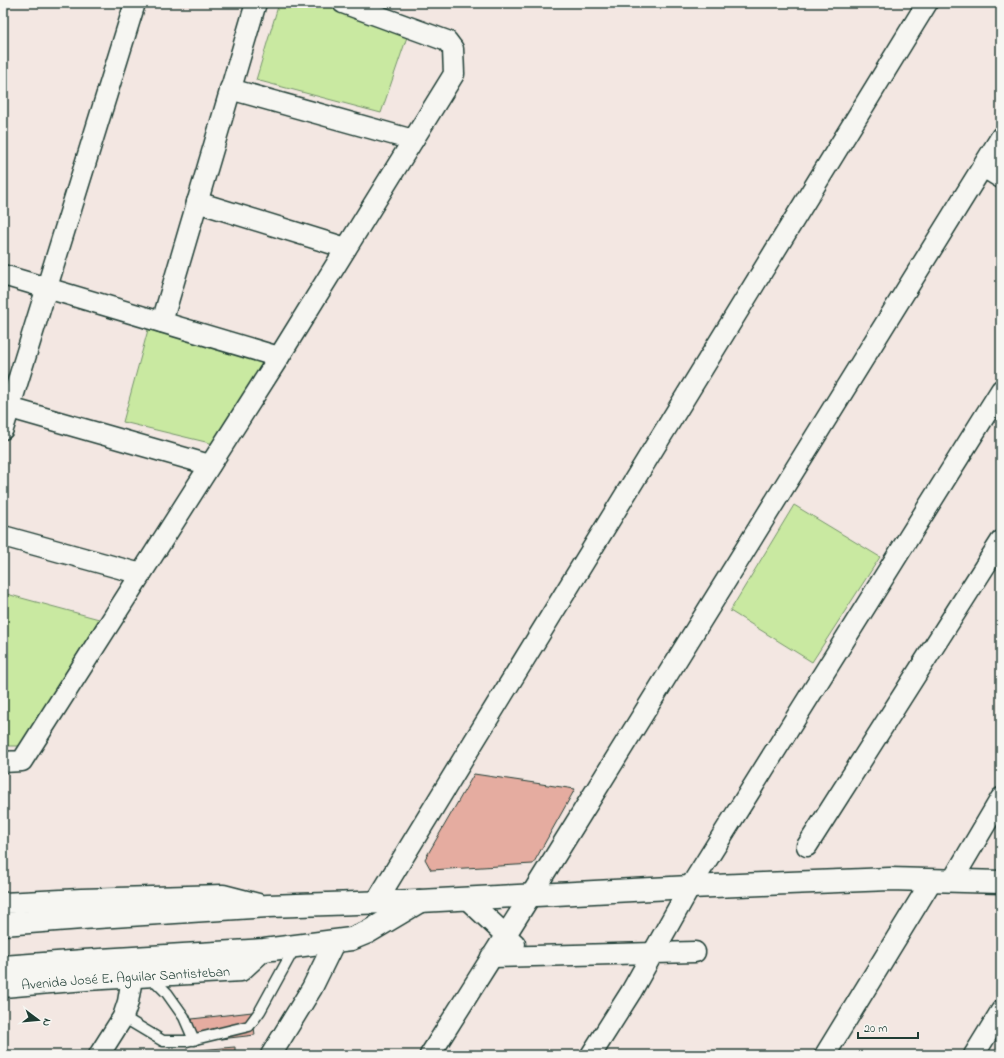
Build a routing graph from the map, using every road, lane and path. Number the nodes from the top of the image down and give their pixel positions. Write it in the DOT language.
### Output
graph roads {
  1 [pos="135,3"];
  2 [pos="256,3"];
  3 [pos="343,3"];
  4 [pos="927,3"];
  5 [pos="230,89"];
  6 [pos="1001,137"];
  7 [pos="413,140"];
  8 [pos="982,167"];
  9 [pos="1001,178"];
  10 [pos="197,202"];
  11 [pos="346,248"];
  12 [pos="3,275"];
  13 [pos="47,288"];
  14 [pos="162,322"];
  15 [pos="279,357"];
  16 [pos="1001,390"];
  17 [pos="10,408"];
  18 [pos="3,429"];
  19 [pos="210,465"];
  20 [pos="3,536"];
  21 [pos="1001,541"];
  22 [pos="141,574"];
  23 [pos="3,762"];
  24 [pos="1001,798"];
  25 [pos="807,846"];
  26 [pos="942,880"];
  27 [pos="1001,882"];
  28 [pos="690,887"];
  29 [pos="531,895"];
  30 [pos="467,898"];
  31 [pos="420,901"];
  32 [pos="376,902"];
  33 [pos="3,903"];
  34 [pos="268,906"];
  35 [pos="3,924"];
  36 [pos="505,935"];
  37 [pos="335,941"];
  38 [pos="295,946"];
  39 [pos="264,950"];
  40 [pos="695,952"];
  41 [pos="653,953"];
  42 [pos="528,956"];
  43 [pos="491,957"];
  44 [pos="3,967"];
  45 [pos="142,978"];
  46 [pos="3,987"];
  47 [pos="1001,1012"];
  48 [pos="123,1017"];
  49 [pos="194,1040"];
  50 [pos="99,1055"];
  51 [pos="271,1055"];
  52 [pos="430,1055"];
  53 [pos="591,1055"];
  54 [pos="825,1055"];
  55 [pos="974,1055"];
  1 -- 13 [label="street"];
  2 -- 5 [label="street"];
  3 -- 7 [label="street"];
  4 -- 32 [label="street"];
  5 -- 7 [label="street"];
  5 -- 10 [label="street"];
  6 -- 8 [label="street"];
  7 -- 11 [label="street"];
  8 -- 9 [label="street"];
  8 -- 29 [label="street"];
  10 -- 11 [label="street"];
  10 -- 14 [label="street"];
  11 -- 15 [label="street"];
  12 -- 13 [label="street"];
  13 -- 14 [label="street"];
  13 -- 17 [label="street"];
  14 -- 15 [label="street"];
  15 -- 19 [label="street"];
  16 -- 28 [label="street"];
  17 -- 18 [label="street"];
  17 -- 19 [label="street"];
  19 -- 22 [label="street"];
  20 -- 22 [label="street"];
  21 -- 25 [label="street"];
  22 -- 23 [label="street"];
  24 -- 26 [label="street"];
  26 -- 27 [label="main road"];
  26 -- 28 [label="main road"];
  26 -- 54 [label="street"];
  28 -- 29 [label="main road"];
  28 -- 41 [label="street"];
  29 -- 30 [label="main road"];
  29 -- 36 [label="street"];
  30 -- 31 [label="main road"];
  30 -- 36 [label="street"];
  31 -- 32 [label="main road"];
  31 -- 37 [label="main road, Avenida José E. Aguilar Santisteban"];
  32 -- 34 [label="main road"];
  33 -- 34 [label="street"];
  34 -- 35 [label="main road"];
  36 -- 42 [label="street"];
  36 -- 43 [label="street"];
  37 -- 38 [label="main road, Avenida José E. Aguilar Santisteban"];
  37 -- 51 [label="street"];
  38 -- 39 [label="main road, Avenida José E. Aguilar Santisteban"];
  38 -- 49 [label="lane"];
  39 -- 44 [label="main road, Avenida José E. Aguilar Santisteban"];
  39 -- 45 [label="street, Avenida José E. Aguilar Santisteban"];
  40 -- 41 [label="street"];
  41 -- 42 [label="street"];
  41 -- 53 [label="street"];
  42 -- 43 [label="street"];
  43 -- 52 [label="street"];
  45 -- 46 [label="street, Avenida José E. Aguilar Santisteban"];
  45 -- 48 [label="street"];
  45 -- 49 [label="lane"];
  47 -- 55 [label="street"];
  48 -- 49 [label="lane"];
  48 -- 50 [label="street"];
}
